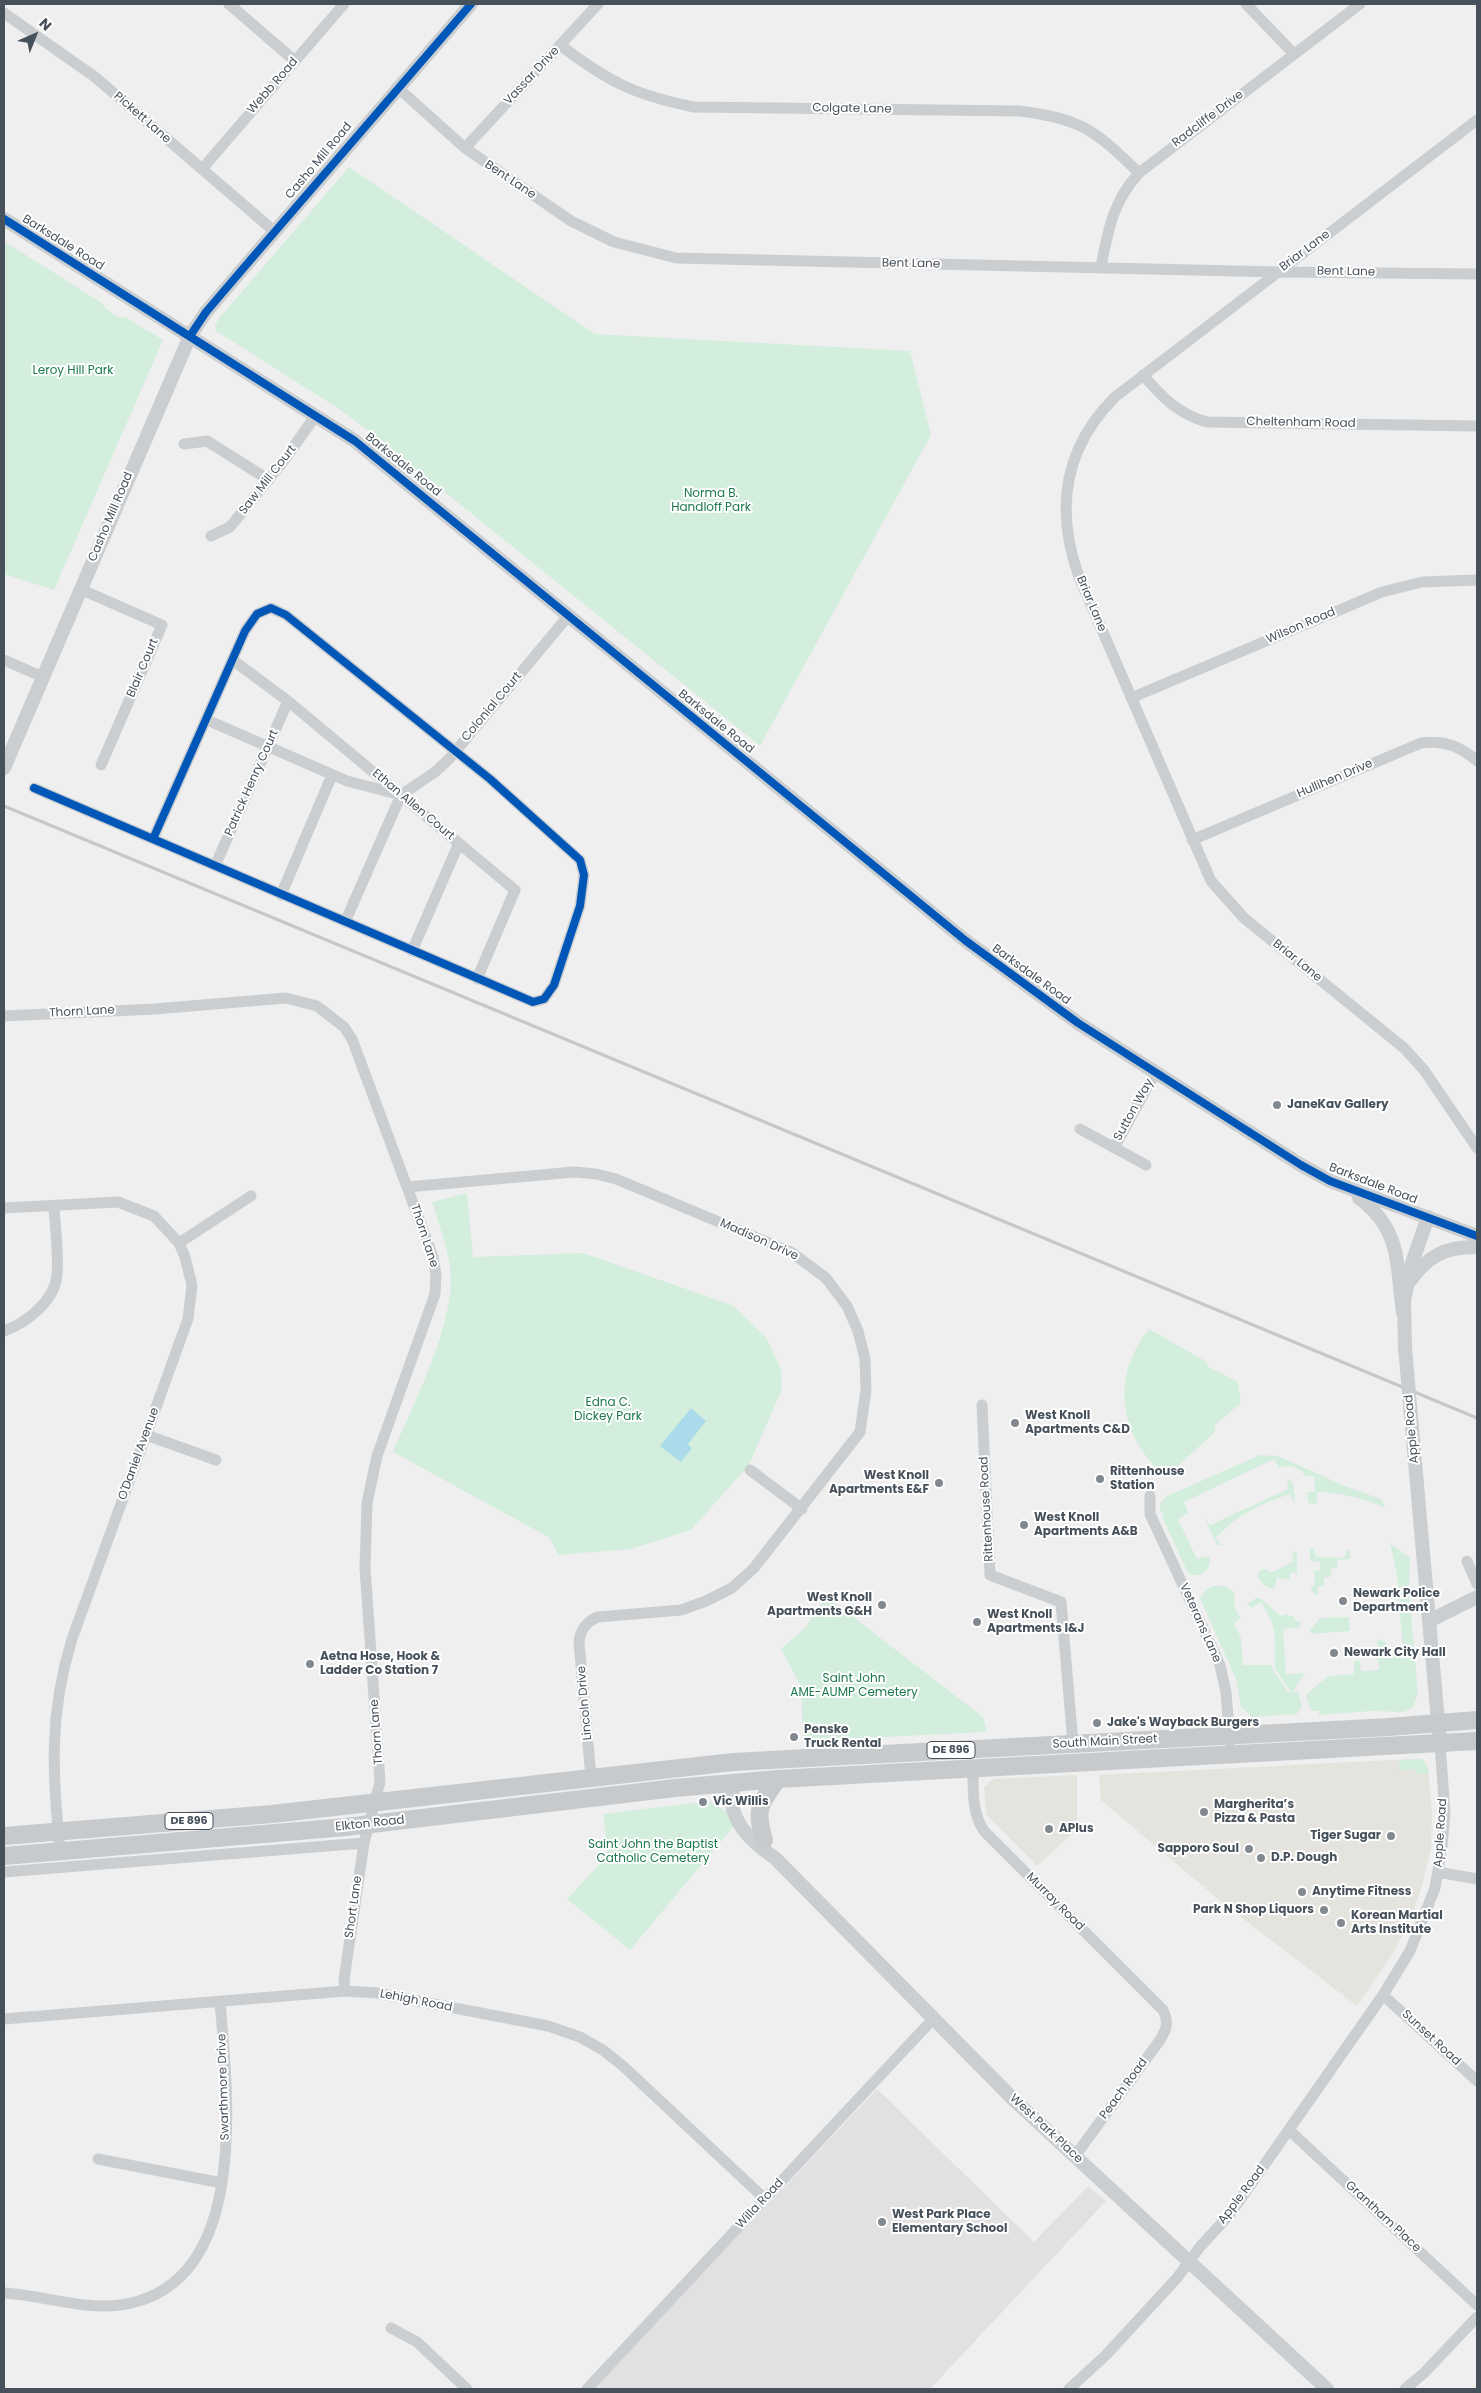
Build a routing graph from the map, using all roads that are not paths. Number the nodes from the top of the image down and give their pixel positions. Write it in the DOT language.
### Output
graph roads {
  1 [pos="228,4"];
  2 [pos="344,4"];
  3 [pos="470,4"];
  4 [pos="598,4"];
  5 [pos="1246,4"];
  6 [pos="1360,4"];
  7 [pos="4,13"];
  8 [pos="560,45"];
  9 [pos="1294,54"];
  10 [pos="295,61"];
  11 [pos="397,87"];
  12 [pos="1477,120"];
  13 [pos="466,148"];
  14 [pos="202,169"];
  15 [pos="1139,173"];
  16 [pos="4,219"];
  17 [pos="274,232"];
  18 [pos="1101,267"];
  19 [pos="1278,272"];
  20 [pos="1477,274"];
  21 [pos="190,336"];
  22 [pos="1143,375"];
  23 [pos="316,415"];
  24 [pos="1477,426"];
  25 [pos="184,444"];
  26 [pos="269,480"];
  27 [pos="211,536"];
  28 [pos="1477,580"];
  29 [pos="80,589"];
  30 [pos="569,615"];
  31 [pos="4,660"];
  32 [pos="234,661"];
  33 [pos="43,677"];
  34 [pos="1131,698"];
  35 [pos="288,701"];
  36 [pos="207,720"];
  37 [pos="267,747"];
  38 [pos="455,752"];
  39 [pos="1477,761"];
  40 [pos="102,764"];
  41 [pos="4,768"];
  42 [pos="332,775"];
  43 [pos="34,788"];
  44 [pos="401,795"];
  45 [pos="154,839"];
  46 [pos="1192,840"];
  47 [pos="459,843"];
  48 [pos="215,866"];
  49 [pos="281,895"];
  50 [pos="346,922"];
  51 [pos="412,951"];
  52 [pos="477,979"];
  53 [pos="4,1016"];
  54 [pos="1155,1073"];
  55 [pos="1080,1129"];
  56 [pos="1114,1148"];
  57 [pos="1477,1148"];
  58 [pos="1146,1165"];
  59 [pos="1330,1181"];
  60 [pos="407,1186"];
  61 [pos="251,1196"];
  62 [pos="54,1206"];
  63 [pos="4,1208"];
  64 [pos="1428,1217"];
  65 [pos="1477,1236"];
  66 [pos="179,1243"];
  67 [pos="1477,1248"];
  68 [pos="1407,1286"];
  69 [pos="1403,1313"];
  70 [pos="4,1332"];
  71 [pos="982,1404"];
  72 [pos="146,1435"];
  73 [pos="216,1460"];
  74 [pos="750,1470"];
  75 [pos="1150,1496"];
  76 [pos="802,1509"];
  77 [pos="1467,1561"];
  78 [pos="1477,1584"];
  79 [pos="1477,1597"];
  80 [pos="1429,1621"];
  81 [pos="582,1631"];
  82 [pos="1477,1720"];
  83 [pos="1438,1723"];
  84 [pos="1229,1736"];
  85 [pos="1477,1741"];
  86 [pos="1099,1742"];
  87 [pos="1073,1744"];
  88 [pos="1440,1744"];
  89 [pos="1230,1756"];
  90 [pos="733,1762"];
  91 [pos="1081,1763"];
  92 [pos="1052,1764"];
  93 [pos="973,1769"];
  94 [pos="592,1776"];
  95 [pos="778,1779"];
  96 [pos="735,1782"];
  97 [pos="375,1802"];
  98 [pos="369,1824"];
  99 [pos="58,1831"];
  100 [pos="4,1836"];
  101 [pos="764,1840"];
  102 [pos="364,1843"];
  103 [pos="60,1852"];
  104 [pos="4,1856"];
  105 [pos="775,1858"];
  106 [pos="4,1872"];
  107 [pos="1438,1872"];
  108 [pos="1477,1879"];
  109 [pos="345,1991"];
  110 [pos="1383,1995"];
  111 [pos="220,2002"];
  112 [pos="4,2019"];
  113 [pos="933,2019"];
  114 [pos="1168,2020"];
  115 [pos="1477,2082"];
  116 [pos="1289,2130"];
  117 [pos="1075,2156"];
  118 [pos="98,2159"];
  119 [pos="222,2183"];
  120 [pos="765,2199"];
  121 [pos="1189,2262"];
  122 [pos="4,2293"];
  123 [pos="1477,2305"];
  124 [pos="1477,2317"];
  125 [pos="391,2328"];
  126 [pos="467,2389"];
  127 [pos="587,2389"];
  128 [pos="1068,2389"];
  129 [pos="1327,2389"];
  130 [pos="1405,2389"];
  1 -- 10 [label="street"];
  2 -- 10 [label="street, Webb Road"];
  3 -- 11 [label="street, Casho Mill Road"];
  4 -- 8 [label="street, Vassar Drive"];
  5 -- 9 [label="street"];
  6 -- 9 [label="street, Radcliffe Drive"];
  7 -- 14 [label="street, Pickett Lane"];
  8 -- 13 [label="street, Vassar Drive"];
  8 -- 15 [label="street, Colgate Lane"];
  9 -- 15 [label="street, Radcliffe Drive"];
  10 -- 14 [label="street, Webb Road"];
  11 -- 13 [label="street, Bent Lane"];
  11 -- 17 [label="street, Casho Mill Road"];
  12 -- 19 [label="street, Briar Lane"];
  13 -- 18 [label="street, Bent Lane"];
  14 -- 17 [label="street, Pickett Lane"];
  15 -- 18 [label="street, Radcliffe Drive"];
  16 -- 21 [label="street, Barksdale Road"];
  17 -- 21 [label="street, Casho Mill Road"];
  18 -- 19 [label="street, Bent Lane"];
  19 -- 20 [label="street, Bent Lane"];
  19 -- 22 [label="street, Briar Lane"];
  21 -- 23 [label="street, Barksdale Road"];
  21 -- 29 [label="street, Casho Mill Road"];
  22 -- 24 [label="street, Cheltenham Road"];
  22 -- 34 [label="street, Briar Lane"];
  23 -- 26 [label="street, Saw Mill Court"];
  23 -- 30 [label="street, Barksdale Road"];
  25 -- 26 [label="street"];
  26 -- 27 [label="street, Saw Mill Court"];
  28 -- 34 [label="street, Wilson Road"];
  29 -- 33 [label="street, Casho Mill Road"];
  29 -- 40 [label="street, Blair Court"];
  30 -- 38 [label="street, Colonial Court"];
  30 -- 54 [label="street, Barksdale Road"];
  31 -- 33 [label="street"];
  32 -- 35 [label="street, Ethan Allen Court"];
  32 -- 36 [label="street"];
  32 -- 38 [label="street"];
  33 -- 41 [label="street, Casho Mill Road"];
  34 -- 46 [label="street, Briar Lane"];
  35 -- 37 [label="street, Patrick Henry Court"];
  35 -- 44 [label="street, Ethan Allen Court"];
  36 -- 37 [label="street"];
  36 -- 45 [label="street"];
  37 -- 42 [label="street"];
  37 -- 48 [label="street, Patrick Henry Court"];
  38 -- 44 [label="street, Colonial Court"];
  38 -- 52 [label="street"];
  39 -- 46 [label="street, Hullihen Drive"];
  42 -- 44 [label="street"];
  42 -- 49 [label="street"];
  43 -- 45 [label="street"];
  44 -- 47 [label="street, Ethan Allen Court"];
  44 -- 50 [label="street"];
  45 -- 48 [label="street"];
  46 -- 57 [label="street, Briar Lane"];
  47 -- 51 [label="street"];
  47 -- 52 [label="street, Ethan Allen Court"];
  48 -- 49 [label="street"];
  49 -- 50 [label="street"];
  50 -- 51 [label="street"];
  51 -- 52 [label="street"];
  53 -- 60 [label="street, Thorn Lane"];
  54 -- 56 [label="street, Sutton Way"];
  54 -- 59 [label="street, Barksdale Road"];
  55 -- 56 [label="street, Sutton Way"];
  56 -- 58 [label="street, Sutton Way"];
  59 -- 64 [label="street, Barksdale Road"];
  59 -- 69 [label="street"];
  60 -- 76 [label="street, Madison Drive"];
  60 -- 97 [label="street, Thorn Lane"];
  61 -- 66 [label="street"];
  62 -- 63 [label="street, O'Daniel Avenue"];
  62 -- 66 [label="street, O'Daniel Avenue"];
  62 -- 70 [label="street"];
  64 -- 65 [label="street, Barksdale Road"];
  64 -- 68 [label="street, Apple Road"];
  66 -- 72 [label="street, O'Daniel Avenue"];
  67 -- 68 [label="street"];
  68 -- 69 [label="street, Apple Road"];
  69 -- 80 [label="street, Apple Road, bridge"];
  71 -- 87 [label="street, Rittenhouse Road"];
  72 -- 73 [label="street"];
  72 -- 99 [label="street, O'Daniel Avenue"];
  74 -- 76 [label="street"];
  75 -- 84 [label="street, Veterans Lane"];
  76 -- 81 [label="street, Madison Drive"];
  77 -- 78 [label="street"];
  79 -- 80 [label="street"];
  80 -- 83 [label="street, Apple Road"];
  81 -- 94 [label="street, Lincoln Drive"];
  82 -- 83 [label="main road, South Main Street / DE 896"];
  83 -- 84 [label="main road, South Main Street / DE 896"];
  83 -- 88 [label="street, Apple Road"];
  84 -- 86 [label="main road, South Main Street / DE 896"];
  84 -- 89 [label="street, Veterans Lane"];
  85 -- 88 [label="main road, South Main Street / DE 896"];
  86 -- 87 [label="main road, South Main Street / DE 896"];
  86 -- 91 [label="main road"];
  87 -- 90 [label="main road, South Main Street / DE 896"];
  87 -- 92 [label="main road"];
  88 -- 89 [label="main road, South Main Street / DE 896"];
  88 -- 107 [label="street, Apple Road"];
  89 -- 91 [label="main road, South Main Street / DE 896"];
  90 -- 94 [label="main road, Elkton Road / DE 896"];
  90 -- 96 [label="street, West Park Place"];
  91 -- 92 [label="main road, South Main Street / DE 896"];
  92 -- 93 [label="main road, South Main Street / DE 896"];
  93 -- 95 [label="main road, South Main Street / DE 896"];
  93 -- 114 [label="street, Murray Road"];
  94 -- 97 [label="main road, Elkton Road / DE 896"];
  95 -- 96 [label="main road, South Main Street / DE 896"];
  95 -- 101 [label="main road"];
  96 -- 98 [label="main road, Elkton Road / DE 896"];
  96 -- 101 [label="street, West Park Place"];
  96 -- 105 [label="street, West Park Place"];
  97 -- 98 [label="street, Thorn Lane"];
  97 -- 99 [label="main road, Elkton Road / DE 896"];
  98 -- 102 [label="street, Short Lane"];
  98 -- 103 [label="main road, Elkton Road / DE 896"];
  99 -- 100 [label="main road, Elkton Road / DE 896"];
  99 -- 103 [label="street, O'Daniel Avenue"];
  101 -- 105 [label="street, West Park Place"];
  102 -- 106 [label="street, Elkton Road"];
  102 -- 109 [label="street, Short Lane"];
  103 -- 104 [label="main road, Elkton Road / DE 896"];
  105 -- 113 [label="street, West Park Place"];
  107 -- 108 [label="street"];
  107 -- 110 [label="street, Apple Road"];
  109 -- 111 [label="street, Lehigh Road"];
  109 -- 120 [label="street, Lehigh Road"];
  110 -- 115 [label="street, Sunset Road"];
  110 -- 116 [label="street, Apple Road"];
  111 -- 112 [label="street, Lehigh Road"];
  111 -- 119 [label="street, Swarthmore Drive"];
  113 -- 117 [label="street, West Park Place"];
  113 -- 120 [label="street, Willa Road"];
  114 -- 117 [label="street, Peach Road"];
  116 -- 121 [label="street, Apple Road"];
  116 -- 123 [label="street, Grantham Place"];
  117 -- 121 [label="street, West Park Place"];
  118 -- 119 [label="street"];
  119 -- 122 [label="street, Swarthmore Drive"];
  120 -- 127 [label="street, Willa Road"];
  121 -- 128 [label="street, Apple Road"];
  121 -- 129 [label="street, West Park Place"];
  124 -- 130 [label="street"];
  125 -- 126 [label="street"];
}
